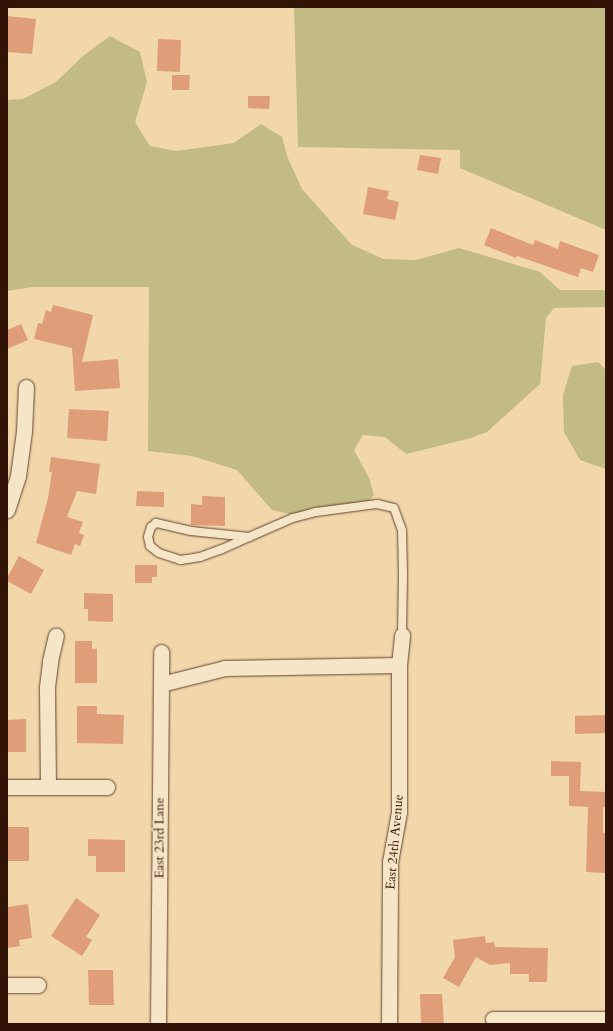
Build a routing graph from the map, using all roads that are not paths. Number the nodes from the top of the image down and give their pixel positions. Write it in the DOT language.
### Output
graph roads {
  1 [pos="26,387"];
  2 [pos="7,510"];
  3 [pos="249,538"];
  4 [pos="402,635"];
  5 [pos="56,636"];
  6 [pos="161,652"];
  7 [pos="399,665"];
  8 [pos="161,684"];
  9 [pos="107,786"];
  10 [pos="7,787"];
  11 [pos="48,787"];
  12 [pos="7,985"];
  13 [pos="38,985"];
  14 [pos="493,1019"];
  15 [pos="606,1019"];
  16 [pos="158,1024"];
  17 [pos="389,1024"];
  1 -- 2 [label="street"];
  3 -- 3 [label="lane"];
  3 -- 4 [label="lane"];
  4 -- 7 [label="street, East 24th Avenue"];
  5 -- 11 [label="street"];
  6 -- 8 [label="street, East 23rd Lane"];
  7 -- 8 [label="street"];
  7 -- 17 [label="street, East 24th Avenue"];
  8 -- 16 [label="street, East 23rd Lane"];
  9 -- 11 [label="street"];
  10 -- 11 [label="street"];
  12 -- 13 [label="street"];
  14 -- 15 [label="street"];
}
